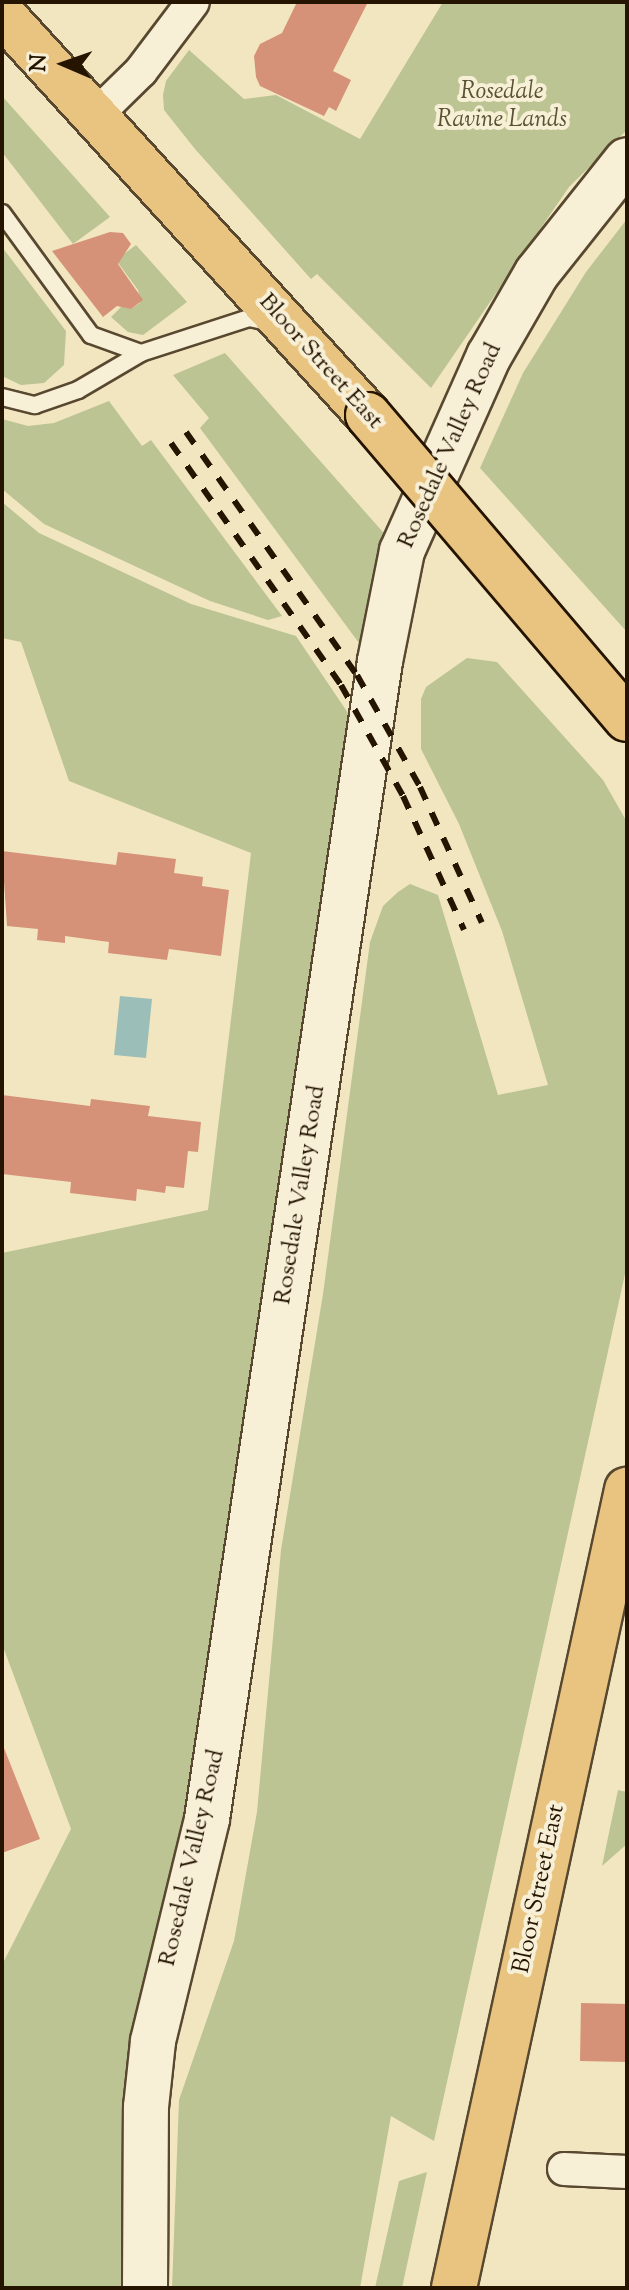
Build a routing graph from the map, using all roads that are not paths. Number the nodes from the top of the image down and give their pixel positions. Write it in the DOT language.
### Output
graph roads {
  1 [pos="193,2"];
  2 [pos="2,14"];
  3 [pos="94,117"];
  4 [pos="627,160"];
  5 [pos="2,213"];
  6 [pos="290,326"];
  7 [pos="141,353"];
  8 [pos="2,397"];
  9 [pos="627,719"];
  10 [pos="627,1490"];
  11 [pos="564,2169"];
  12 [pos="627,2172"];
  13 [pos="145,2288"];
  14 [pos="454,2288"];
  1 -- 3 [label="street"];
  2 -- 3 [label="main road, Bloor Street East"];
  3 -- 6 [label="main road, Bloor Street East"];
  4 -- 13 [label="street, Rosedale Valley Road"];
  5 -- 7 [label="lane"];
  6 -- 7 [label="lane"];
  6 -- 9 [label="main road, Bloor Street East, bridge"];
  7 -- 8 [label="lane"];
  10 -- 14 [label="main road, Bloor Street East"];
  11 -- 12 [label="street"];
}
